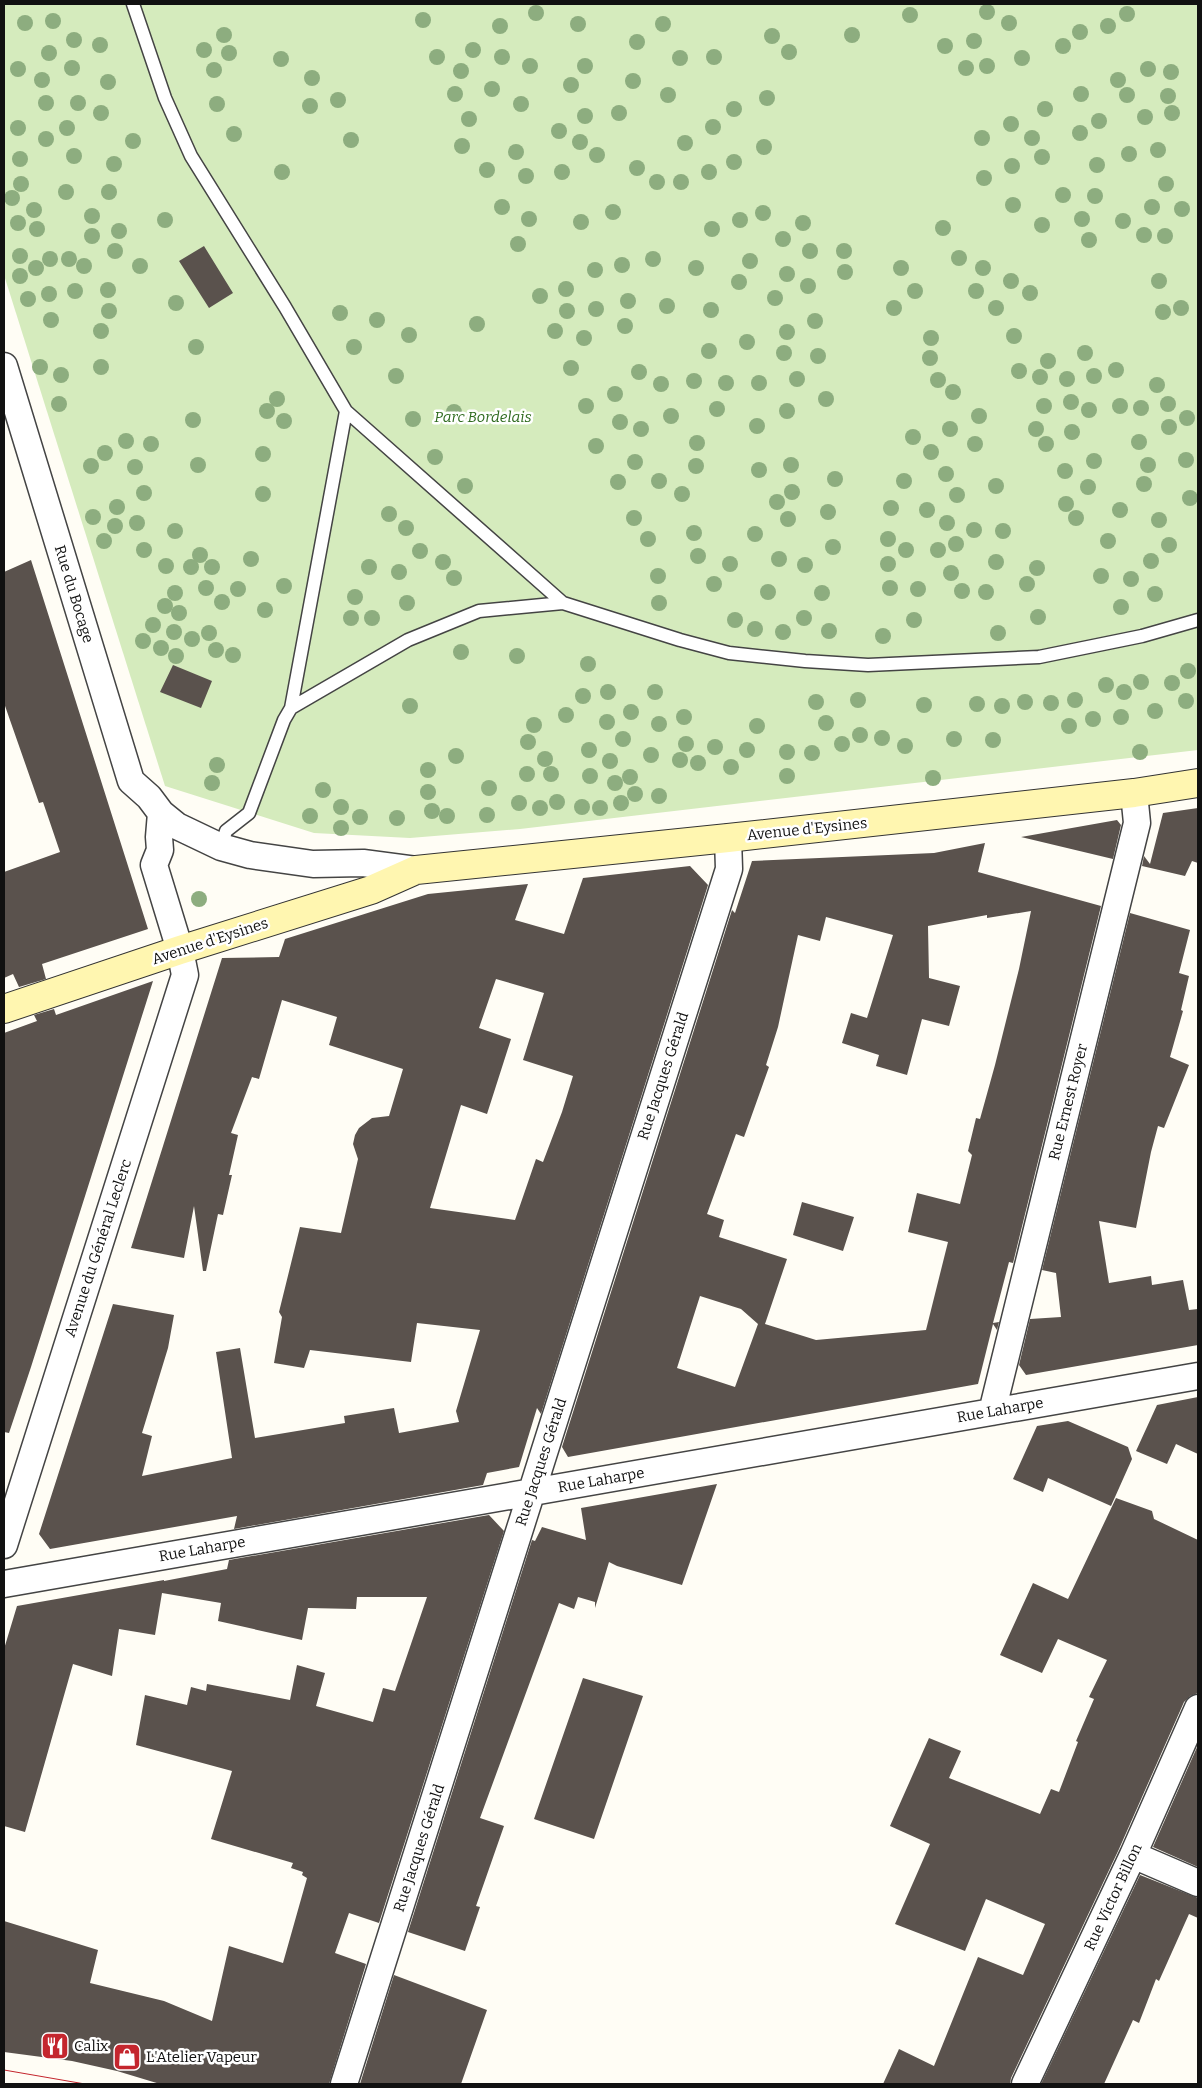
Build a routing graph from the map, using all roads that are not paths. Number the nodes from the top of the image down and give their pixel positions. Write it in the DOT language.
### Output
graph roads {
  1 [pos="133,4"];
  2 [pos="4,366"];
  3 [pos="346,411"];
  4 [pos="563,603"];
  5 [pos="1198,620"];
  6 [pos="291,708"];
  7 [pos="1198,783"];
  8 [pos="1134,792"];
  9 [pos="161,813"];
  10 [pos="728,838"];
  11 [pos="221,847"];
  12 [pos="416,870"];
  13 [pos="180,950"];
  14 [pos="4,1009"];
  15 [pos="1198,1376"];
  16 [pos="992,1412"];
  17 [pos="531,1492"];
  18 [pos="4,1545"];
  19 [pos="4,1584"];
  20 [pos="1198,1708"];
  21 [pos="1133,1854"];
  22 [pos="1198,1883"];
  23 [pos="344,2084"];
  24 [pos="1025,2084"];
  1 -- 3 [label="lane"];
  2 -- 9 [label="street, Rue du Bocage"];
  3 -- 4 [label="lane"];
  3 -- 6 [label="lane"];
  4 -- 5 [label="lane"];
  4 -- 6 [label="lane"];
  6 -- 11 [label="lane"];
  7 -- 8 [label="street, Avenue d'Eysines"];
  8 -- 10 [label="street, Avenue d'Eysines"];
  8 -- 16 [label="street, Rue Ernest Royer"];
  9 -- 11 [label="street, Rue du Bocage"];
  9 -- 13 [label="street"];
  10 -- 12 [label="street, Avenue d'Eysines"];
  10 -- 17 [label="street, Rue Jacques Gérald"];
  11 -- 12 [label="street, Avenue d'Eysines"];
  12 -- 13 [label="street, Avenue d'Eysines"];
  13 -- 14 [label="street, Avenue d'Eysines"];
  13 -- 18 [label="street, Avenue du Général Leclerc"];
  15 -- 16 [label="street, Rue Laharpe"];
  16 -- 17 [label="street, Rue Laharpe"];
  17 -- 19 [label="street, Rue Laharpe"];
  17 -- 23 [label="street, Rue Jacques Gérald"];
  20 -- 21 [label="street, Rue Victor Billon"];
  21 -- 22 [label="street"];
  21 -- 24 [label="street, Rue Victor Billon"];
}
